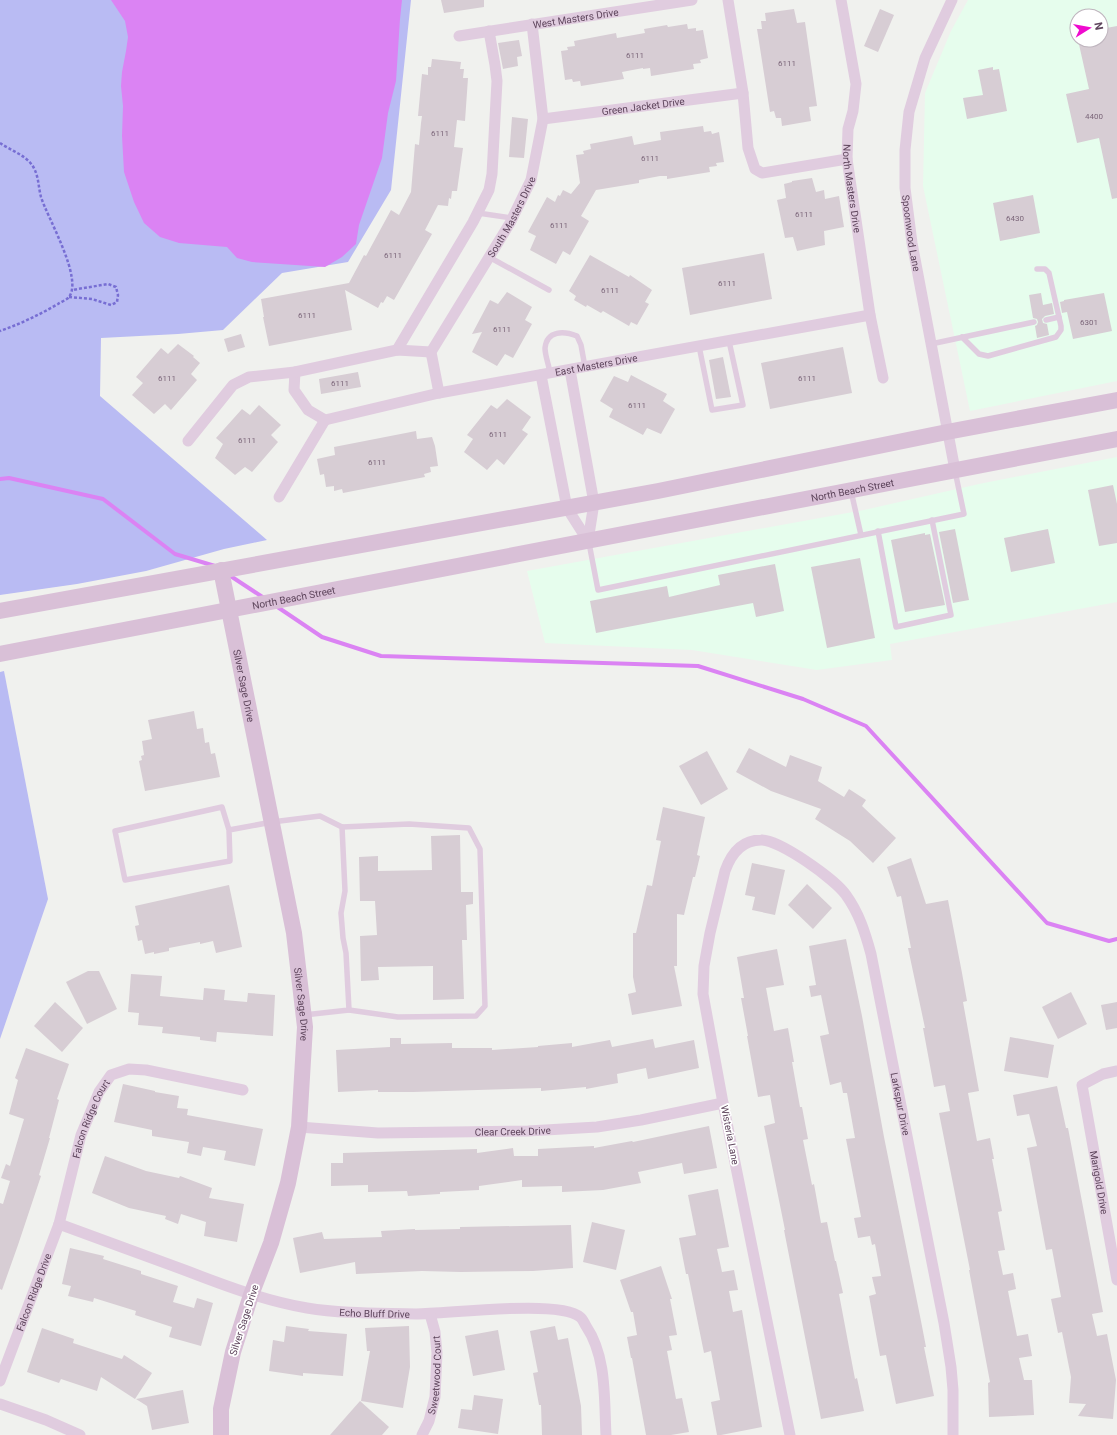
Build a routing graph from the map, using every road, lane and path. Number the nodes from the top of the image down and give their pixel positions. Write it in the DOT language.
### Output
graph roads {
  1 [pos="692,0"];
  2 [pos="728,0"];
  3 [pos="841,0"];
  4 [pos="952,0"];
  5 [pos="532,24"];
  6 [pos="488,31"];
  7 [pos="459,36"];
  8 [pos="743,93"];
  9 [pos="543,119"];
  10 [pos="0,143"];
  11 [pos="847,159"];
  12 [pos="478,213"];
  13 [pos="512,218"];
  14 [pos="489,257"];
  15 [pos="1037,269"];
  16 [pos="72,290"];
  17 [pos="549,290"];
  18 [pos="69,297"];
  19 [pos="870,315"];
  20 [pos="1059,317"];
  21 [pos="1046,320"];
  22 [pos="1034,322"];
  23 [pos="0,331"];
  24 [pos="962,337"];
  25 [pos="729,341"];
  26 [pos="931,344"];
  27 [pos="699,346"];
  28 [pos="397,350"];
  29 [pos="431,352"];
  30 [pos="585,367"];
  31 [pos="570,370"];
  32 [pos="295,372"];
  33 [pos="545,374"];
  34 [pos="883,378"];
  35 [pos="439,393"];
  36 [pos="1117,400"];
  37 [pos="325,420"];
  38 [pos="947,432"];
  39 [pos="1117,439"];
  40 [pos="188,441"];
  41 [pos="955,470"];
  42 [pos="851,490"];
  43 [pos="279,497"];
  44 [pos="594,503"];
  45 [pos="567,508"];
  46 [pos="932,520"];
  47 [pos="878,531"];
  48 [pos="860,534"];
  49 [pos="588,541"];
  50 [pos="221,570"];
  51 [pos="7,610"];
  52 [pos="229,610"];
  53 [pos="6,653"];
  54 [pos="272,822"];
  55 [pos="342,827"];
  56 [pos="228,830"];
  57 [pos="746,842"];
  58 [pos="349,1010"];
  59 [pos="304,1015"];
  60 [pos="1117,1071"];
  61 [pos="242,1090"];
  62 [pos="724,1103"];
  63 [pos="299,1127"];
  64 [pos="65,1202"];
  65 [pos="59,1224"];
  66 [pos="1117,1280"];
  67 [pos="252,1295"];
  68 [pos="430,1314"];
  69 [pos="0,1381"];
  70 [pos="0,1404"];
  71 [pos="80,1435"];
  72 [pos="221,1435"];
  73 [pos="422,1435"];
  74 [pos="606,1435"];
  75 [pos="790,1435"];
  76 [pos="953,1435"];
  1 -- 5 [label="street, West Masters Drive"];
  2 -- 8 [label="street"];
  3 -- 11 [label="street, North Masters Drive"];
  4 -- 26 [label="street, Spoonwood Lane"];
  5 -- 6 [label="street, West Masters Drive"];
  5 -- 9 [label="street, South Masters Drive"];
  6 -- 7 [label="street, West Masters Drive"];
  6 -- 12 [label="street"];
  8 -- 9 [label="street, Green Jacket Drive"];
  8 -- 11 [label="street"];
  9 -- 13 [label="street, South Masters Drive"];
  10 -- 16 [label="path"];
  11 -- 19 [label="street, North Masters Drive"];
  12 -- 13 [label="lane"];
  12 -- 28 [label="street"];
  13 -- 14 [label="street, South Masters Drive"];
  14 -- 17 [label="lane"];
  14 -- 29 [label="street, South Masters Drive"];
  15 -- 20 [label="lane"];
  16 -- 18 [label="path"];
  16 -- 18 [label="path"];
  18 -- 23 [label="path"];
  19 -- 25 [label="street, East Masters Drive"];
  19 -- 34 [label="street, North Masters Drive"];
  20 -- 21 [label="lane"];
  20 -- 24 [label="lane"];
  22 -- 24 [label="lane"];
  24 -- 26 [label="lane"];
  25 -- 27 [label="street, East Masters Drive"];
  25 -- 27 [label="lane"];
  26 -- 38 [label="street, Spoonwood Lane"];
  27 -- 30 [label="street, East Masters Drive"];
  28 -- 29 [label="street"];
  28 -- 32 [label="street"];
  29 -- 35 [label="street"];
  30 -- 31 [label="street, East Masters Drive"];
  30 -- 33 [label="lane"];
  31 -- 33 [label="street, East Masters Drive"];
  31 -- 44 [label="street"];
  32 -- 37 [label="street"];
  32 -- 40 [label="street"];
  33 -- 35 [label="street, East Masters Drive"];
  33 -- 45 [label="street"];
  35 -- 37 [label="street, East Masters Drive"];
  36 -- 38 [label="main road"];
  37 -- 43 [label="street"];
  38 -- 41 [label="street, Spoonwood Lane"];
  38 -- 44 [label="main road"];
  39 -- 41 [label="main road, North Beach Street"];
  41 -- 42 [label="main road, North Beach Street"];
  41 -- 46 [label="lane"];
  42 -- 48 [label="lane"];
  42 -- 49 [label="main road, North Beach Street"];
  44 -- 45 [label="main road"];
  44 -- 49 [label="street"];
  45 -- 49 [label="street"];
  45 -- 50 [label="main road"];
  46 -- 47 [label="lane"];
  46 -- 47 [label="lane"];
  47 -- 48 [label="lane"];
  48 -- 49 [label="lane"];
  49 -- 52 [label="main road, North Beach Street"];
  50 -- 51 [label="main road"];
  50 -- 52 [label="main road, Silver Sage Drive"];
  52 -- 53 [label="main road, North Beach Street"];
  52 -- 54 [label="main road, Silver Sage Drive"];
  54 -- 55 [label="lane"];
  54 -- 56 [label="lane"];
  54 -- 59 [label="main road, Silver Sage Drive"];
  55 -- 58 [label="lane"];
  55 -- 58 [label="lane"];
  56 -- 56 [label="lane"];
  57 -- 62 [label="street, Wisteria Lane"];
  57 -- 76 [label="street, Larkspur Drive"];
  58 -- 59 [label="lane"];
  59 -- 63 [label="main road, Silver Sage Drive"];
  60 -- 66 [label="street, Marigold Drive"];
  61 -- 64 [label="street, Falcon Ridge Court"];
  62 -- 63 [label="street, Clear Creek Drive"];
  62 -- 75 [label="street, Wisteria Lane"];
  63 -- 67 [label="main road, Silver Sage Drive"];
  64 -- 65 [label="street, Falcon Ridge Drive"];
  65 -- 67 [label="street, Echo Bluff Drive"];
  65 -- 69 [label="street, Falcon Ridge Drive"];
  67 -- 68 [label="street, Echo Bluff Drive"];
  67 -- 72 [label="main road, Silver Sage Drive"];
  68 -- 73 [label="street, Sweetwood Court"];
  68 -- 74 [label="street, Echo Bluff Drive"];
  70 -- 71 [label="street"];
}
